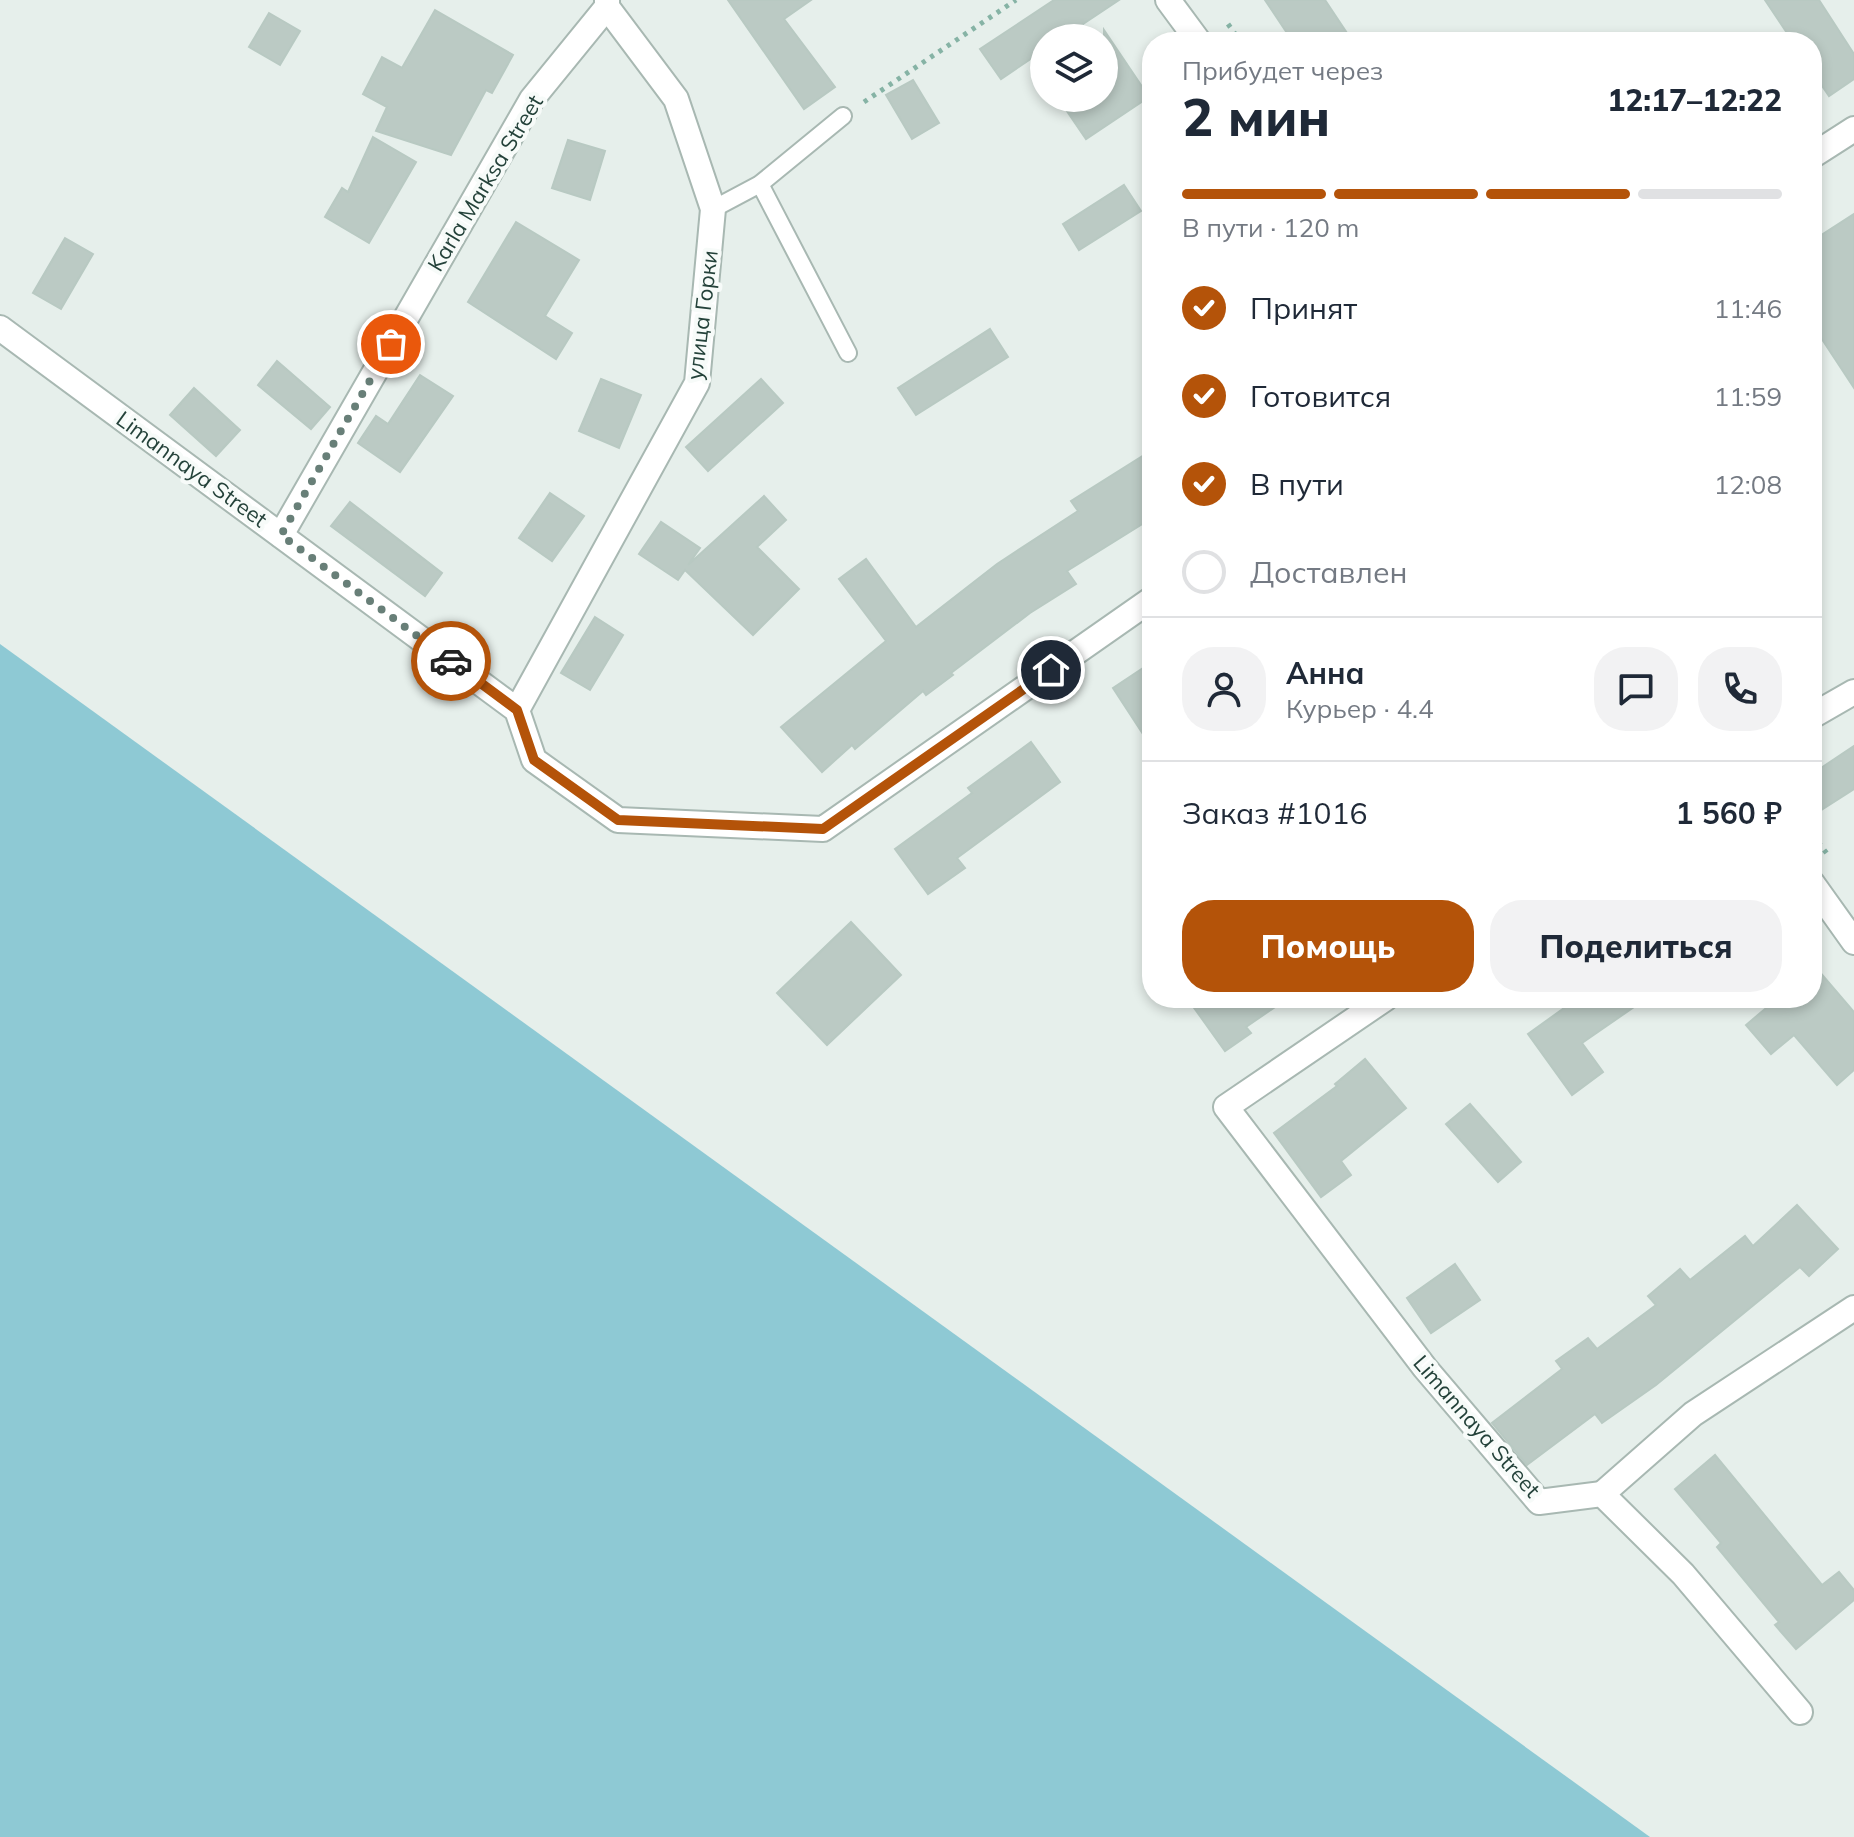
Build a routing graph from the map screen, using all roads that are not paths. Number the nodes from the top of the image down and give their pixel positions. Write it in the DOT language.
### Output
graph roads {
  1 [pos="1168,0"];
  2 [pos="607,4"];
  3 [pos="1192,32"];
  4 [pos="843,116"];
  5 [pos="1854,129"];
  6 [pos="1822,150"];
  7 [pos="760,184"];
  8 [pos="713,209"];
  9 [pos="0,328"];
  10 [pos="848,353"];
  11 [pos="281,535"];
  12 [pos="1142,606"];
  13 [pos="1854,692"];
  14 [pos="517,710"];
  15 [pos="1822,710"];
  16 [pos="1822,897"];
  17 [pos="1854,942"];
  18 [pos="1371,1008"];
  19 [pos="1854,1308"];
  20 [pos="1602,1494"];
  21 [pos="1800,1712"];
  1 -- 3 [label="street"];
  2 -- 8 [label="street, улица Горки"];
  2 -- 11 [label="street, Karla Marksa Street"];
  4 -- 7 [label="lane"];
  5 -- 6 [label="street"];
  7 -- 8 [label="lane"];
  7 -- 10 [label="lane"];
  8 -- 14 [label="street, улица Горки"];
  9 -- 11 [label="street, Limannaya Street"];
  11 -- 14 [label="street, Limannaya Street"];
  12 -- 14 [label="street"];
  13 -- 15 [label="street"];
  16 -- 17 [label="street"];
  18 -- 20 [label="street, Limannaya Street"];
  19 -- 20 [label="street"];
  20 -- 21 [label="street"];
}
